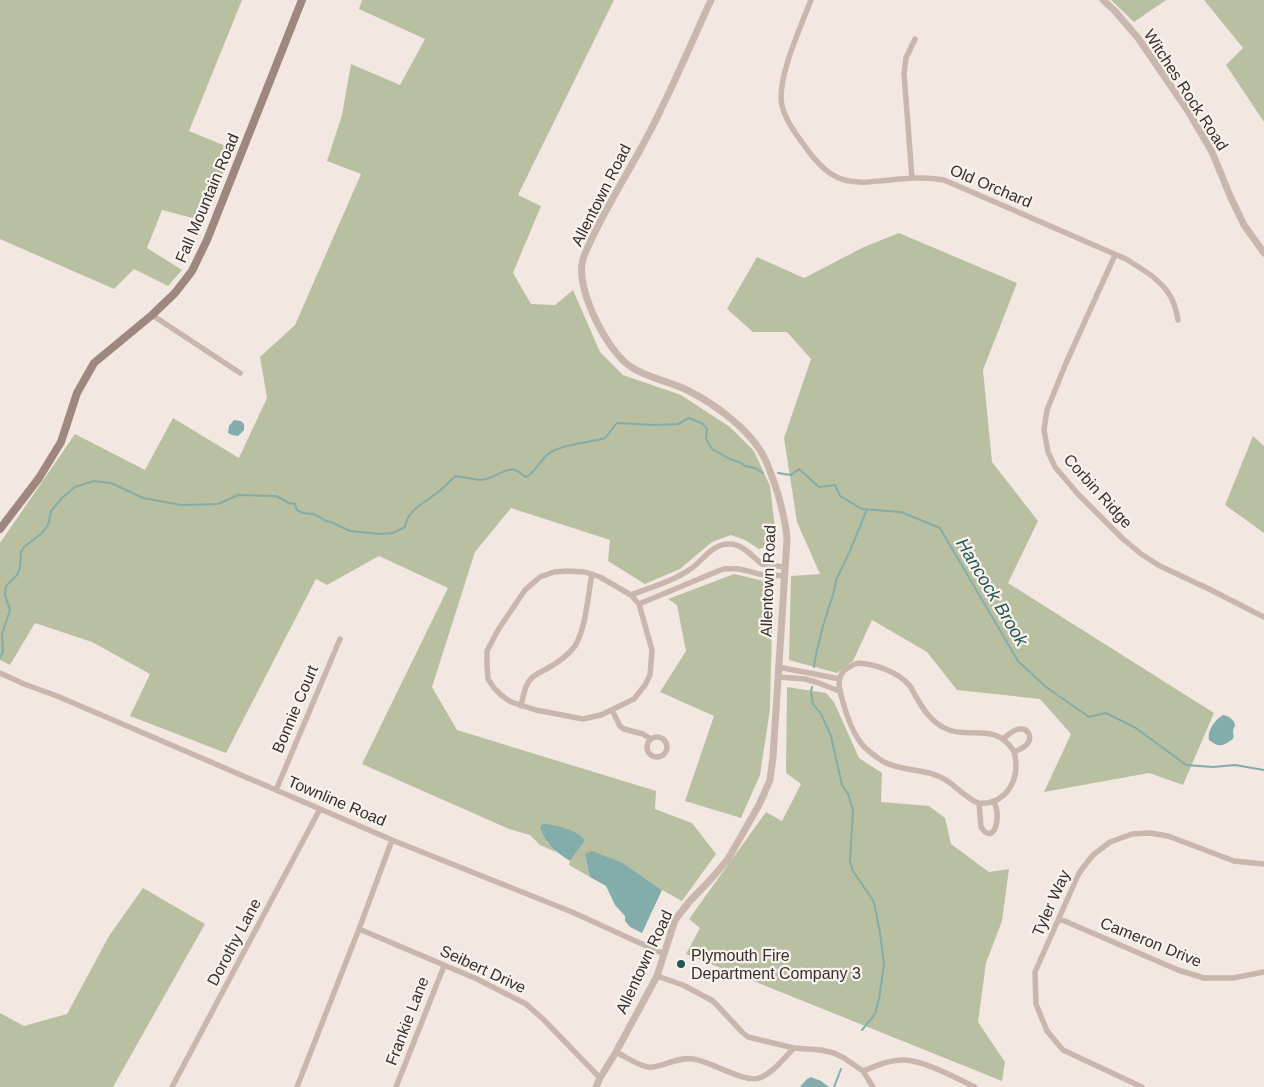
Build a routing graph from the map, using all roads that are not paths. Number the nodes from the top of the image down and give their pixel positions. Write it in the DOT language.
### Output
graph roads {
  1 [pos="302,0"];
  2 [pos="711,0"];
  3 [pos="811,0"];
  4 [pos="1103,0"];
  5 [pos="914,39"];
  6 [pos="912,178"];
  7 [pos="1264,253"];
  8 [pos="1115,254"];
  9 [pos="152,314"];
  10 [pos="1178,320"];
  11 [pos="240,373"];
  12 [pos="0,529"];
  13 [pos="785,567"];
  14 [pos="592,574"];
  15 [pos="784,576"];
  16 [pos="631,595"];
  17 [pos="639,604"];
  18 [pos="1264,617"];
  19 [pos="340,639"];
  20 [pos="778,667"];
  21 [pos="0,673"];
  22 [pos="778,677"];
  23 [pos="840,679"];
  24 [pos="839,691"];
  25 [pos="522,706"];
  26 [pos="612,710"];
  27 [pos="651,739"];
  28 [pos="1003,739"];
  29 [pos="1014,752"];
  30 [pos="276,790"];
  31 [pos="994,802"];
  32 [pos="979,803"];
  33 [pos="320,809"];
  34 [pos="392,840"];
  35 [pos="1264,864"];
  36 [pos="1060,919"];
  37 [pos="359,929"];
  38 [pos="664,954"];
  39 [pos="444,966"];
  40 [pos="1264,972"];
  41 [pos="657,976"];
  42 [pos="794,1048"];
  43 [pos="616,1052"];
  44 [pos="863,1071"];
  45 [pos="600,1078"];
  46 [pos="172,1087"];
  47 [pos="297,1087"];
  48 [pos="396,1087"];
  49 [pos="596,1087"];
  50 [pos="873,1087"];
  51 [pos="975,1087"];
  52 [pos="1142,1087"];
  1 -- 9 [label="main road, Fall Mountain Road"];
  2 -- 13 [label="street, Allentown Road"];
  3 -- 6 [label="street, Old Orchard"];
  4 -- 7 [label="street, Witches Rock Road"];
  5 -- 6 [label="street"];
  6 -- 8 [label="street, Old Orchard"];
  8 -- 10 [label="street, Old Orchard"];
  8 -- 18 [label="street, Corbin Ridge"];
  9 -- 11 [label="street"];
  9 -- 12 [label="main road, Fall Mountain Road"];
  13 -- 15 [label="street, Allentown Road"];
  13 -- 16 [label="street"];
  14 -- 16 [label="street"];
  14 -- 25 [label="street"];
  14 -- 25 [label="street"];
  15 -- 17 [label="street"];
  15 -- 20 [label="street, Allentown Road"];
  16 -- 17 [label="street"];
  17 -- 26 [label="street"];
  19 -- 30 [label="street, Bonnie Court"];
  20 -- 22 [label="street, Allentown Road"];
  20 -- 23 [label="street"];
  21 -- 30 [label="street, Townline Road"];
  22 -- 24 [label="street"];
  22 -- 38 [label="street, Allentown Road"];
  23 -- 24 [label="street"];
  23 -- 28 [label="street"];
  24 -- 32 [label="street"];
  25 -- 26 [label="street"];
  26 -- 27 [label="street"];
  28 -- 29 [label="street"];
  28 -- 29 [label="street"];
  29 -- 31 [label="street"];
  30 -- 33 [label="street, Townline Road"];
  31 -- 32 [label="street"];
  31 -- 32 [label="street"];
  33 -- 34 [label="street, Townline Road"];
  33 -- 46 [label="street, Dorothy Lane"];
  34 -- 37 [label="street"];
  34 -- 38 [label="street, Townline Road"];
  35 -- 36 [label="street, Tyler Way"];
  36 -- 40 [label="street, Cameron Drive"];
  36 -- 52 [label="street, Tyler Way"];
  37 -- 39 [label="street, Seibert Drive"];
  37 -- 47 [label="street"];
  38 -- 41 [label="street, Allentown Road"];
  39 -- 45 [label="street, Seibert Drive"];
  39 -- 48 [label="street, Frankie Lane"];
  41 -- 42 [label="street"];
  41 -- 43 [label="street, Allentown Road"];
  42 -- 43 [label="street"];
  42 -- 44 [label="street"];
  43 -- 45 [label="street, Allentown Road"];
  44 -- 50 [label="street"];
  44 -- 51 [label="street"];
  45 -- 49 [label="street, Allentown Road"];
}
